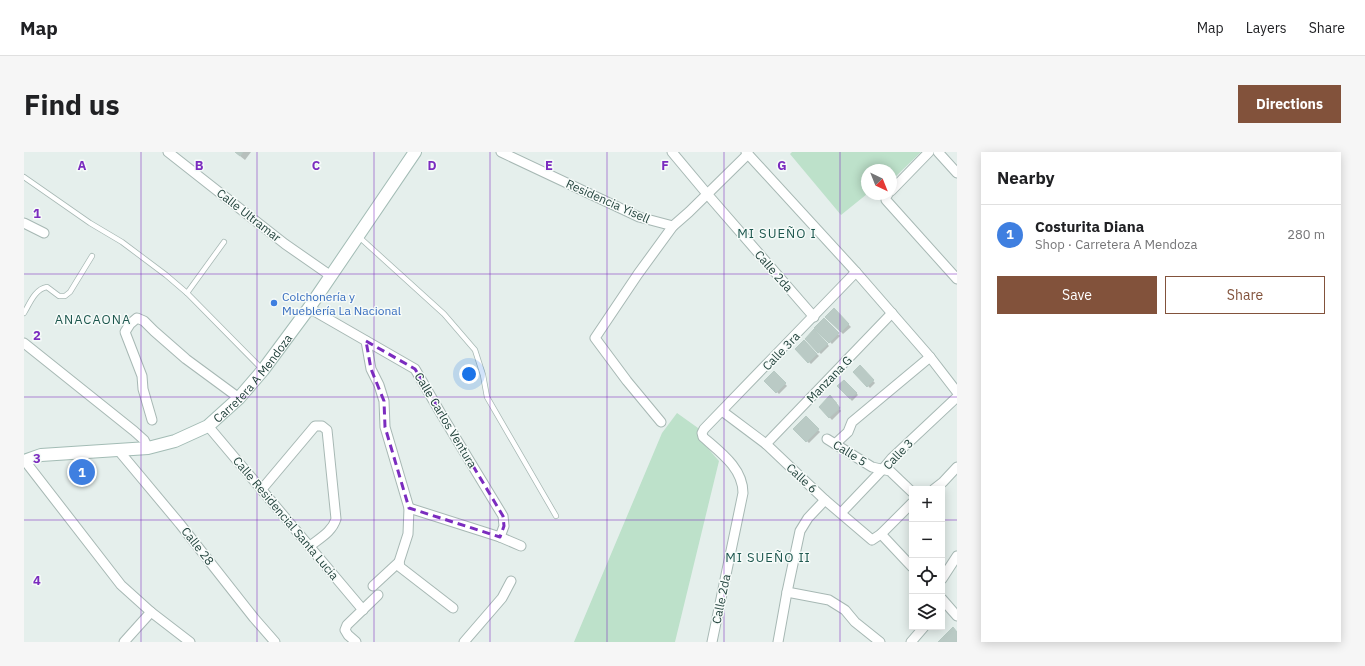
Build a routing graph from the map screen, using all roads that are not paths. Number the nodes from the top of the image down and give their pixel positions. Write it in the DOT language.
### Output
graph roads {
  1 [pos="168,152"];
  2 [pos="415,152"];
  3 [pos="501,152"];
  4 [pos="672,152"];
  5 [pos="929,152"];
  6 [pos="938,152"];
  7 [pos="747,153"];
  8 [pos="957,173"];
  9 [pos="24,177"];
  10 [pos="897,185"];
  11 [pos="708,195"];
  12 [pos="886,200"];
  13 [pos="24,223"];
  14 [pos="673,226"];
  15 [pos="44,233"];
  16 [pos="358,236"];
  17 [pos="224,242"];
  18 [pos="92,256"];
  19 [pos="856,272"];
  20 [pos="331,276"];
  21 [pos="957,279"];
  22 [pos="187,293"];
  23 [pos="309,308"];
  24 [pos="24,312"];
  25 [pos="892,314"];
  26 [pos="814,317"];
  27 [pos="366,341"];
  28 [pos="24,343"];
  29 [pos="930,357"];
  30 [pos="263,370"];
  31 [pos="957,392"];
  32 [pos="957,397"];
  33 [pos="239,398"];
  34 [pos="722,411"];
  35 [pos="152,420"];
  36 [pos="661,422"];
  37 [pos="208,426"];
  38 [pos="704,429"];
  39 [pos="827,439"];
  40 [pos="766,444"];
  41 [pos="836,444"];
  42 [pos="148,448"];
  43 [pos="118,451"];
  44 [pos="25,461"];
  45 [pos="957,467"];
  46 [pos="882,470"];
  47 [pos="938,486"];
  48 [pos="909,489"];
  49 [pos="262,490"];
  50 [pos="826,500"];
  51 [pos="909,506"];
  52 [pos="409,508"];
  53 [pos="842,513"];
  54 [pos="556,516"];
  55 [pos="881,534"];
  56 [pos="500,537"];
  57 [pos="310,546"];
  58 [pos="521,546"];
  59 [pos="957,556"];
  60 [pos="399,562"];
  61 [pos="909,563"];
  62 [pos="945,574"];
  63 [pos="511,581"];
  64 [pos="374,586"];
  65 [pos="787,592"];
  66 [pos="378,595"];
  67 [pos="945,605"];
  68 [pos="453,608"];
  69 [pos="363,610"];
  70 [pos="151,612"];
  71 [pos="957,616"];
  72 [pos="921,630"];
  73 [pos="124,642"];
  74 [pos="190,642"];
  75 [pos="275,642"];
  76 [pos="356,642"];
  77 [pos="464,642"];
  78 [pos="712,642"];
  79 [pos="778,642"];
  80 [pos="880,642"];
  81 [pos="911,642"];
  1 -- 20 [label="street, Calle Ultramar"];
  2 -- 16 [label="street, Carretera A Mendoza"];
  3 -- 14 [label="street, Residencia Yisell"];
  4 -- 11 [label="street, Calle 2da"];
  5 -- 10 [label="street"];
  6 -- 8 [label="street"];
  7 -- 11 [label="street"];
  7 -- 19 [label="street"];
  9 -- 22 [label="lane"];
  11 -- 14 [label="street"];
  11 -- 26 [label="street, Calle 2da"];
  12 -- 21 [label="street"];
  13 -- 15 [label="street"];
  14 -- 36 [label="street"];
  16 -- 20 [label="street, Carretera A Mendoza"];
  16 -- 54 [label="lane"];
  17 -- 22 [label="lane"];
  18 -- 24 [label="lane"];
  19 -- 25 [label="street"];
  19 -- 26 [label="street, Calle 3ra"];
  20 -- 23 [label="street, Carretera A Mendoza"];
  22 -- 30 [label="lane"];
  23 -- 27 [label="street, Calle Carlos Ventura"];
  23 -- 30 [label="street, Carretera A Mendoza"];
  25 -- 29 [label="street"];
  25 -- 40 [label="street, Manzana G"];
  26 -- 34 [label="street, Calle 3ra"];
  27 -- 52 [label="street"];
  27 -- 56 [label="street, Calle Carlos Ventura"];
  28 -- 42 [label="street"];
  29 -- 31 [label="street"];
  29 -- 41 [label="street"];
  30 -- 33 [label="street, Carretera A Mendoza"];
  32 -- 46 [label="street, Calle 3"];
  33 -- 35 [label="street"];
  33 -- 37 [label="street, Carretera A Mendoza"];
  34 -- 38 [label="street, Calle 3ra"];
  34 -- 40 [label="street, Calle 6"];
  37 -- 42 [label="street, Carretera A Mendoza"];
  37 -- 49 [label="street, Calle Residencial Santa Lucia"];
  38 -- 78 [label="street, Calle 2da"];
  39 -- 41 [label="street, Calle 5"];
  40 -- 50 [label="street, Calle 6"];
  41 -- 46 [label="street, Calle 5"];
  42 -- 43 [label="street, Carretera A Mendoza"];
  43 -- 44 [label="street, Carretera A Mendoza"];
  43 -- 75 [label="street, Calle 28"];
  44 -- 70 [label="street"];
  45 -- 47 [label="street"];
  46 -- 48 [label="street, Calle 5"];
  46 -- 53 [label="street, Calle 3"];
  49 -- 57 [label="street, Calle Residencial Santa Lucia"];
  49 -- 57 [label="street"];
  50 -- 53 [label="street, Calle 6"];
  50 -- 65 [label="street"];
  51 -- 55 [label="street"];
  52 -- 56 [label="street"];
  52 -- 60 [label="street"];
  53 -- 55 [label="street, Calle 6"];
  55 -- 61 [label="street"];
  56 -- 58 [label="street"];
  57 -- 69 [label="street, Calle Residencial Santa Lucia"];
  59 -- 62 [label="street"];
  60 -- 64 [label="street"];
  60 -- 68 [label="street"];
  63 -- 77 [label="street"];
  65 -- 79 [label="street"];
  65 -- 80 [label="street"];
  66 -- 69 [label="street"];
  67 -- 71 [label="street"];
  69 -- 76 [label="street"];
  70 -- 73 [label="street"];
  70 -- 74 [label="street"];
  72 -- 81 [label="street"];
}
